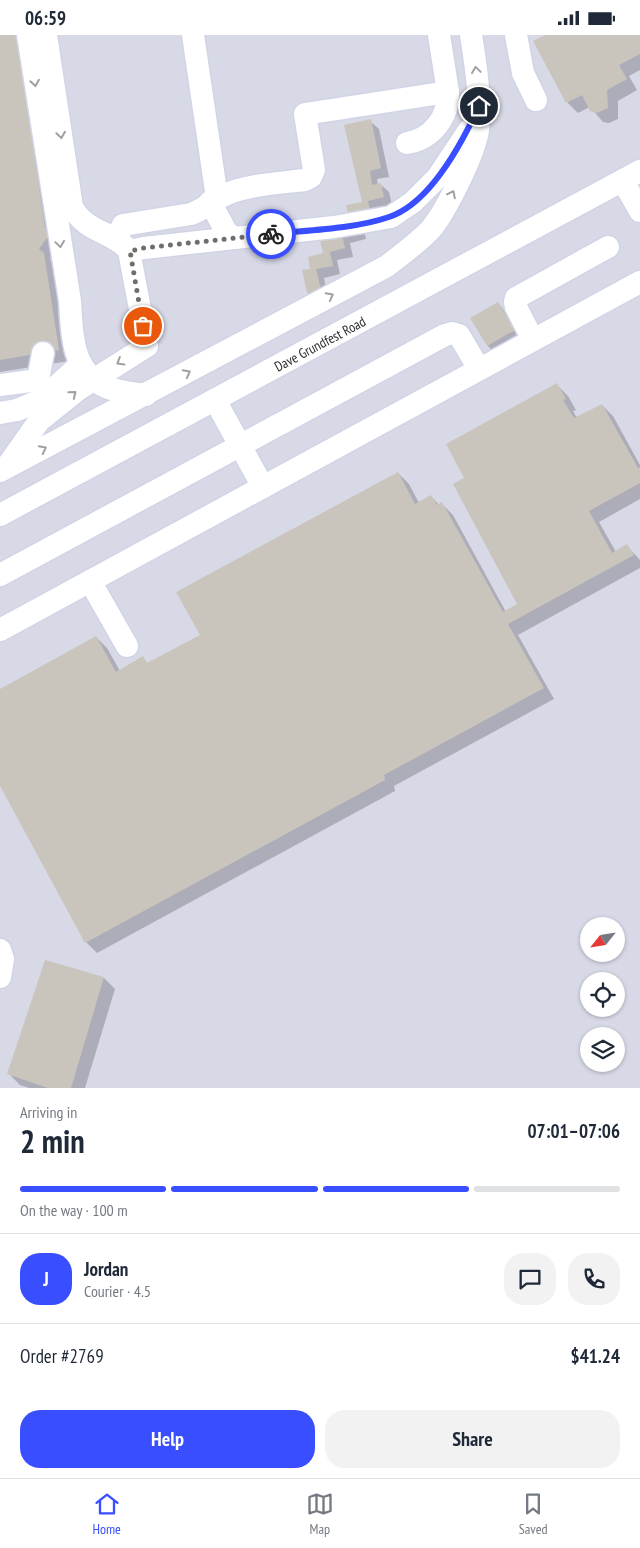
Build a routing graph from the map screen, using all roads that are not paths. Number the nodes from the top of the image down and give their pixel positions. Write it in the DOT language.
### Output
graph roads {
  1 [pos="28,35"];
  2 [pos="46,35"];
  3 [pos="193,35"];
  4 [pos="439,35"];
  5 [pos="471,35"];
  6 [pos="516,35"];
  7 [pos="448,92"];
  8 [pos="536,100"];
  9 [pos="479,106"];
  10 [pos="407,143"];
  11 [pos="632,176"];
  12 [pos="214,200"];
  13 [pos="640,211"];
  14 [pos="235,238"];
  15 [pos="123,245"];
  16 [pos="608,247"];
  17 [pos="640,282"];
  18 [pos="533,340"];
  19 [pos="43,353"];
  20 [pos="479,369"];
  21 [pos="87,372"];
  22 [pos="0,379"];
  23 [pos="146,395"];
  24 [pos="215,400"];
  25 [pos="0,413"];
  26 [pos="240,446"];
  27 [pos="3,470"];
  28 [pos="263,487"];
  29 [pos="0,515"];
  30 [pos="0,575"];
  31 [pos="90,581"];
  32 [pos="0,630"];
  33 [pos="127,646"];
  34 [pos="0,950"];
  35 [pos="0,977"];
  1 -- 21 [label="street, one-way"];
  2 -- 15 [label="street, one-way"];
  3 -- 12 [label="street"];
  4 -- 7 [label="street"];
  9 -- 5 [label="street, one-way"];
  6 -- 8 [label="street"];
  7 -- 10 [label="street"];
  7 -- 12 [label="street"];
  9 -- 14 [label="street"];
  23 -- 9 [label="street, one-way"];
  11 -- 13 [label="street"];
  11 -- 24 [label="street, Dave Grundfest Road"];
  12 -- 14 [label="street"];
  12 -- 15 [label="street"];
  14 -- 15 [label="street"];
  15 -- 21 [label="street, one-way"];
  16 -- 18 [label="street"];
  17 -- 18 [label="street"];
  18 -- 20 [label="street"];
  19 -- 22 [label="street"];
  20 -- 26 [label="street"];
  20 -- 28 [label="street"];
  21 -- 23 [label="street"];
  21 -- 25 [label="street"];
  27 -- 21 [label="street, one-way"];
  27 -- 23 [label="street, one-way"];
  24 -- 26 [label="street"];
  24 -- 29 [label="street, Dave Grundfest Road"];
  26 -- 28 [label="street"];
  26 -- 30 [label="street"];
  28 -- 31 [label="street"];
  31 -- 32 [label="street"];
  31 -- 33 [label="street"];
  34 -- 35 [label="street"];
}
